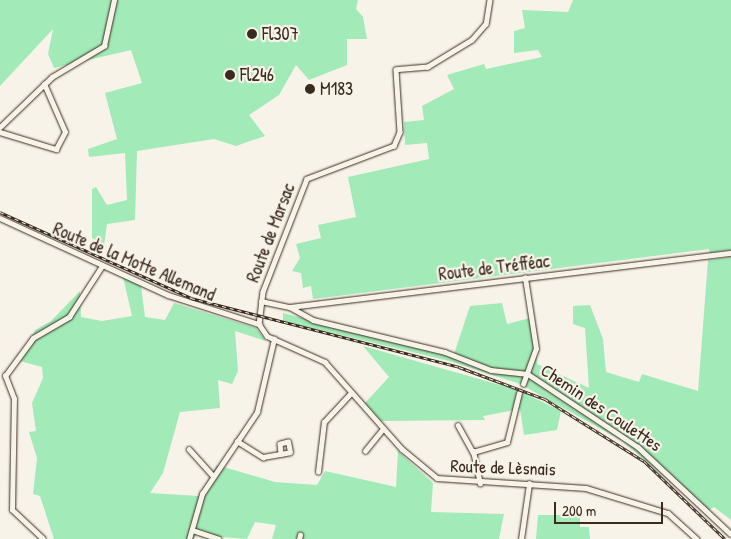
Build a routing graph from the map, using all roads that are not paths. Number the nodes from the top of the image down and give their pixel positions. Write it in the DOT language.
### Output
graph roads {
  1 [pos="114,0"];
  2 [pos="490,0"];
  3 [pos="44,84"];
  4 [pos="0,127"];
  5 [pos="0,132"];
  6 [pos="0,218"];
  7 [pos="731,253"];
  8 [pos="102,266"];
  9 [pos="525,278"];
  10 [pos="260,302"];
  11 [pos="290,307"];
  12 [pos="259,324"];
  13 [pos="274,339"];
  14 [pos="0,374"];
  15 [pos="528,374"];
  16 [pos="5,376"];
  17 [pos="523,384"];
  18 [pos="351,393"];
  19 [pos="519,393"];
  20 [pos="458,425"];
  21 [pos="384,429"];
  22 [pos="237,441"];
  23 [pos="189,449"];
  24 [pos="365,451"];
  25 [pos="473,452"];
  26 [pos="281,454"];
  27 [pos="318,472"];
  28 [pos="213,476"];
  29 [pos="480,484"];
  30 [pos="529,484"];
  31 [pos="192,530"];
  32 [pos="731,534"];
  33 [pos="43,539"];
  34 [pos="188,539"];
  35 [pos="219,539"];
  36 [pos="521,539"];
  37 [pos="697,539"];
  1 -- 3 [label="street"];
  2 -- 10 [label="street, Route de Marsac"];
  3 -- 4 [label="street"];
  3 -- 5 [label="street"];
  6 -- 8 [label="street, Route de la Motte Allemand"];
  7 -- 9 [label="street, Route de Tréfféac"];
  8 -- 12 [label="street, Route de la Motte Allemand"];
  8 -- 16 [label="street"];
  9 -- 11 [label="street, Route de Tréfféac"];
  9 -- 15 [label="street"];
  10 -- 11 [label="street, Route de Tréfféac"];
  10 -- 12 [label="street"];
  11 -- 15 [label="street, Chemin des Coulettes"];
  12 -- 13 [label="street, Route de Lèsnais"];
  13 -- 18 [label="street, Route de Lèsnais"];
  13 -- 22 [label="street"];
  14 -- 16 [label="street"];
  15 -- 17 [label="street"];
  15 -- 32 [label="street, Chemin des Coulettes"];
  16 -- 33 [label="street"];
  18 -- 21 [label="street, Route de Lèsnais"];
  18 -- 27 [label="street"];
  19 -- 25 [label="street"];
  20 -- 25 [label="street"];
  21 -- 24 [label="street"];
  21 -- 29 [label="street, Route de Lèsnais"];
  22 -- 26 [label="street"];
  22 -- 28 [label="street"];
  23 -- 28 [label="street"];
  25 -- 29 [label="street"];
  28 -- 31 [label="street"];
  29 -- 30 [label="street, Route de Lèsnais"];
  30 -- 36 [label="street"];
  30 -- 37 [label="street, Route de Lèsnais"];
  31 -- 34 [label="street"];
  31 -- 35 [label="street"];
}
